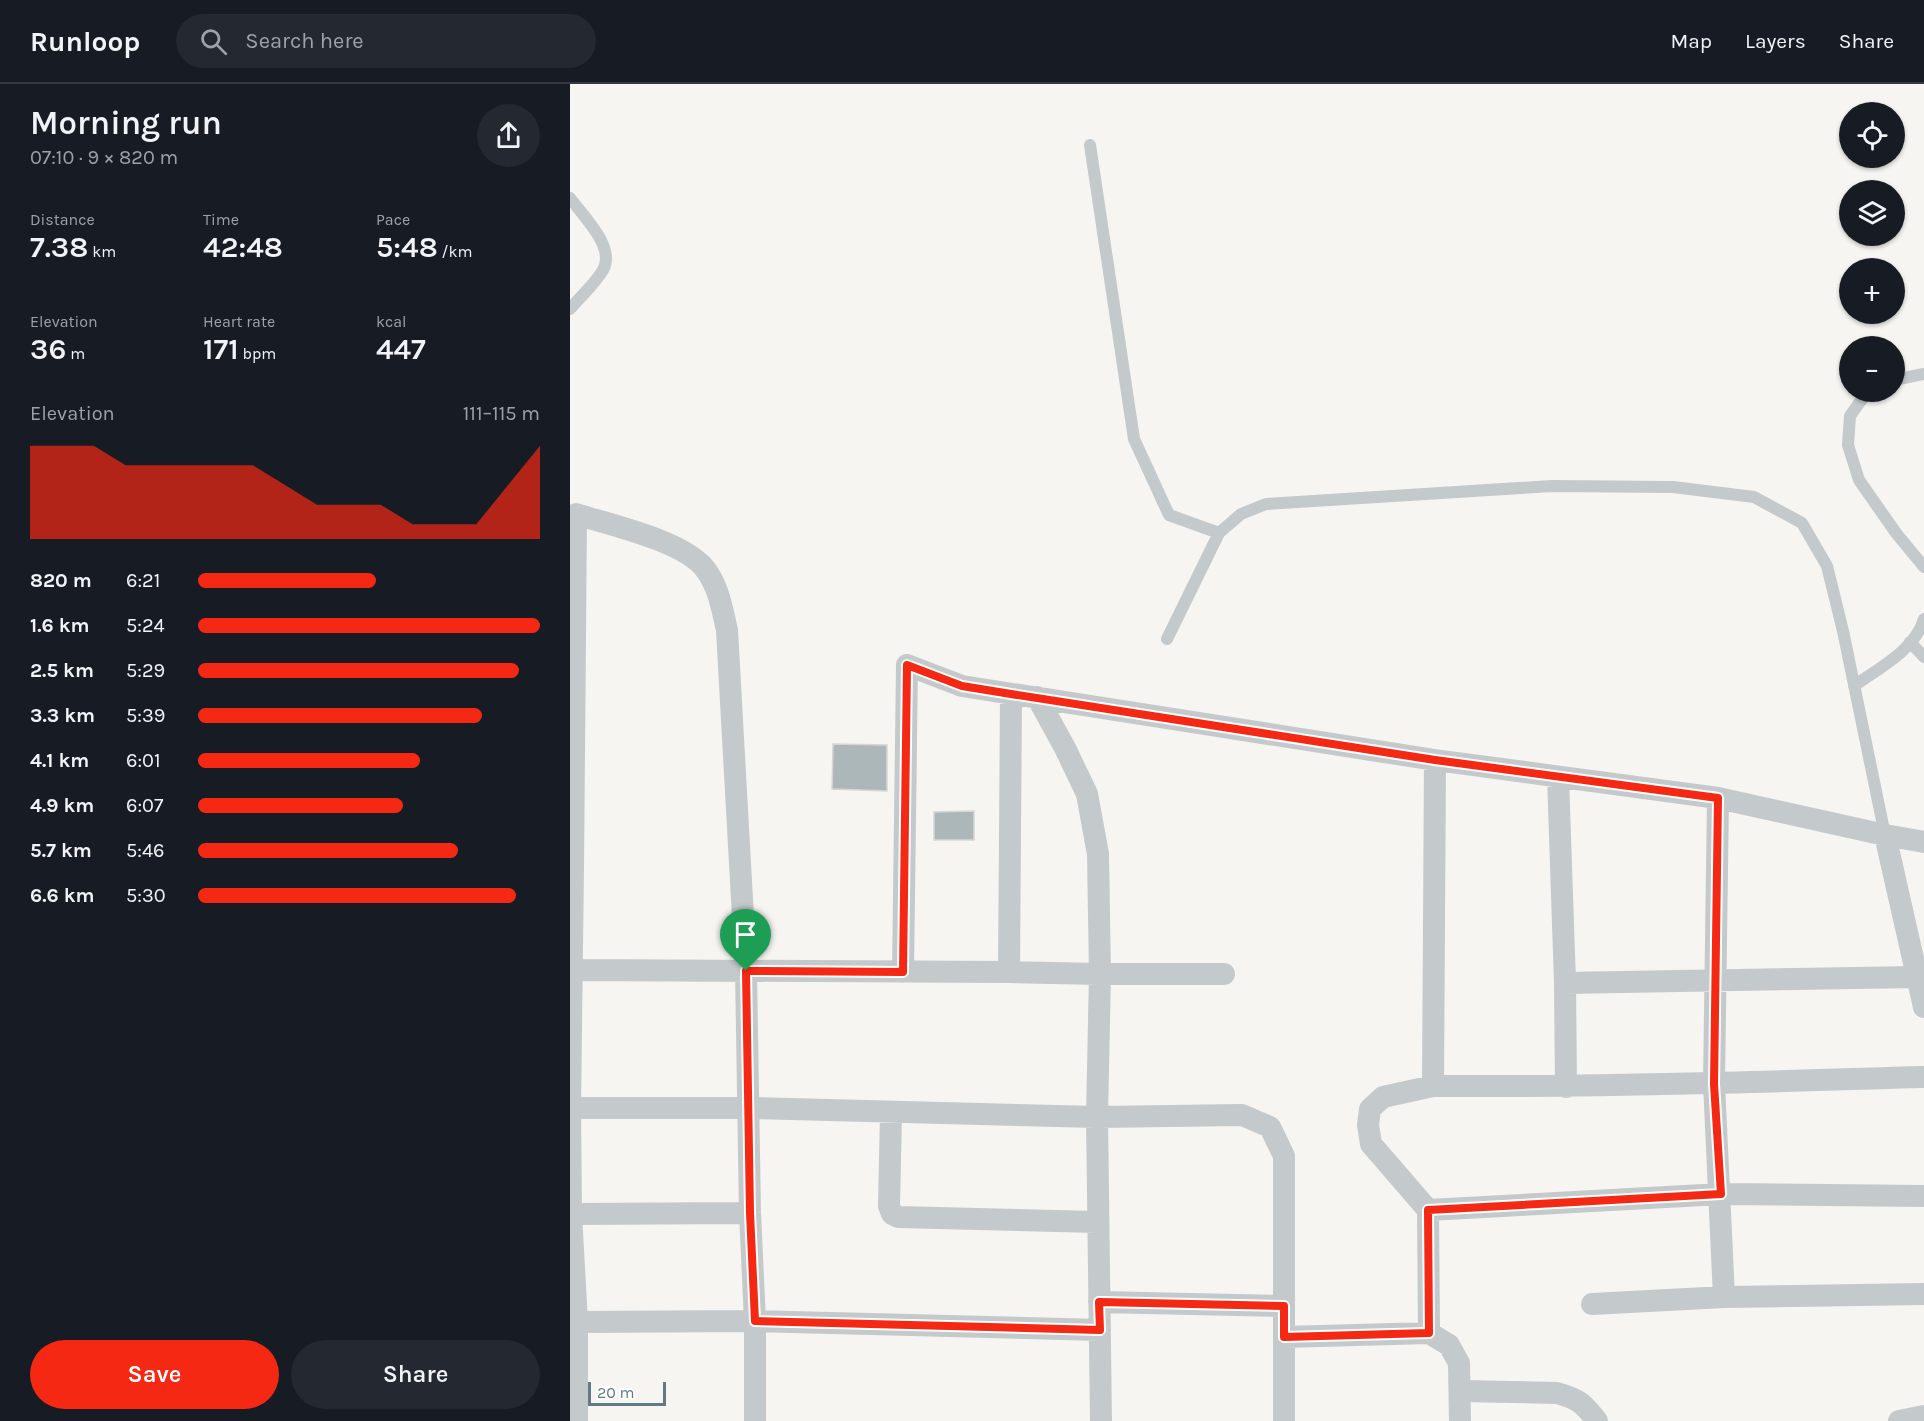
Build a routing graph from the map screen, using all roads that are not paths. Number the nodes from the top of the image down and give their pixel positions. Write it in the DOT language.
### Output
graph roads {
  1 [pos="1090,145"];
  2 [pos="570,198"];
  3 [pos="570,309"];
  4 [pos="1924,374"];
  5 [pos="1905,378"];
  6 [pos="1860,402"];
  7 [pos="573,513"];
  8 [pos="1220,533"];
  9 [pos="1924,566"];
  10 [pos="1924,619"];
  11 [pos="572,637"];
  12 [pos="1167,639"];
  13 [pos="1910,642"];
  14 [pos="1924,657"];
  15 [pos="1854,686"];
  16 [pos="1011,694"];
  17 [pos="1036,697"];
  18 [pos="1435,760"];
  19 [pos="1558,777"];
  20 [pos="1718,798"];
  21 [pos="1885,836"];
  22 [pos="1924,842"];
  23 [pos="572,868"];
  24 [pos="1915,931"];
  25 [pos="572,970"];
  26 [pos="746,971"];
  27 [pos="903,972"];
  28 [pos="1009,972"];
  29 [pos="1100,974"];
  30 [pos="1224,974"];
  31 [pos="1917,977"];
  32 [pos="1716,981"];
  33 [pos="1565,983"];
  34 [pos="1924,1007"];
  35 [pos="1924,1077"];
  36 [pos="1714,1084"];
  37 [pos="1433,1086"];
  38 [pos="1566,1087"];
  39 [pos="570,1108"];
  40 [pos="750,1108"];
  41 [pos="891,1113"];
  42 [pos="1097,1117"];
  43 [pos="1721,1194"];
  44 [pos="1924,1196"];
  45 [pos="1428,1210"];
  46 [pos="750,1213"];
  47 [pos="571,1214"];
  48 [pos="1098,1222"];
  49 [pos="1924,1294"];
  50 [pos="1724,1297"];
  51 [pos="1099,1302"];
  52 [pos="1592,1304"];
  53 [pos="1284,1306"];
  54 [pos="755,1321"];
  55 [pos="577,1322"];
  56 [pos="1100,1330"];
  57 [pos="1429,1333"];
  58 [pos="1284,1337"];
  59 [pos="1460,1391"];
  60 [pos="1924,1416"];
  61 [pos="577,1421"];
  62 [pos="755,1421"];
  63 [pos="1101,1421"];
  64 [pos="1284,1421"];
  65 [pos="1460,1421"];
  66 [pos="1597,1421"];
  67 [pos="1899,1421"];
  1 -- 8 [label="lane"];
  2 -- 3 [label="lane"];
  4 -- 5 [label="lane"];
  6 -- 9 [label="lane"];
  7 -- 11 [label="street"];
  7 -- 26 [label="street"];
  8 -- 12 [label="lane"];
  8 -- 15 [label="lane"];
  10 -- 13 [label="lane"];
  11 -- 23 [label="street"];
  13 -- 14 [label="lane"];
  13 -- 15 [label="lane"];
  15 -- 21 [label="lane"];
  16 -- 17 [label="street"];
  16 -- 27 [label="street"];
  16 -- 28 [label="street"];
  17 -- 18 [label="street"];
  17 -- 29 [label="street"];
  18 -- 19 [label="street"];
  18 -- 37 [label="street"];
  19 -- 20 [label="street"];
  19 -- 33 [label="street"];
  20 -- 21 [label="street"];
  20 -- 32 [label="street"];
  21 -- 22 [label="street"];
  21 -- 24 [label="street"];
  23 -- 25 [label="street"];
  24 -- 31 [label="street"];
  25 -- 26 [label="street"];
  25 -- 39 [label="street"];
  26 -- 27 [label="street"];
  26 -- 40 [label="street"];
  27 -- 28 [label="street"];
  28 -- 29 [label="street"];
  29 -- 30 [label="street"];
  29 -- 42 [label="street"];
  31 -- 32 [label="street"];
  31 -- 34 [label="street"];
  32 -- 33 [label="street"];
  32 -- 36 [label="street"];
  33 -- 38 [label="street"];
  35 -- 36 [label="street"];
  36 -- 38 [label="street"];
  36 -- 43 [label="street"];
  37 -- 38 [label="street"];
  37 -- 45 [label="street"];
  39 -- 40 [label="street"];
  39 -- 47 [label="street"];
  40 -- 41 [label="street"];
  40 -- 46 [label="street"];
  41 -- 42 [label="street"];
  41 -- 48 [label="street"];
  42 -- 48 [label="street"];
  42 -- 53 [label="street"];
  43 -- 44 [label="street"];
  43 -- 45 [label="street"];
  43 -- 50 [label="street"];
  45 -- 57 [label="street"];
  46 -- 47 [label="street"];
  46 -- 54 [label="street"];
  47 -- 55 [label="street"];
  48 -- 51 [label="street"];
  49 -- 50 [label="street"];
  50 -- 52 [label="street"];
  51 -- 53 [label="street"];
  51 -- 56 [label="street"];
  53 -- 58 [label="street"];
  54 -- 55 [label="street"];
  54 -- 56 [label="street"];
  54 -- 62 [label="street"];
  55 -- 61 [label="street"];
  56 -- 63 [label="street"];
  57 -- 58 [label="street"];
  57 -- 59 [label="street"];
  58 -- 64 [label="street"];
  59 -- 65 [label="street"];
  59 -- 66 [label="street"];
  60 -- 67 [label="street"];
}
